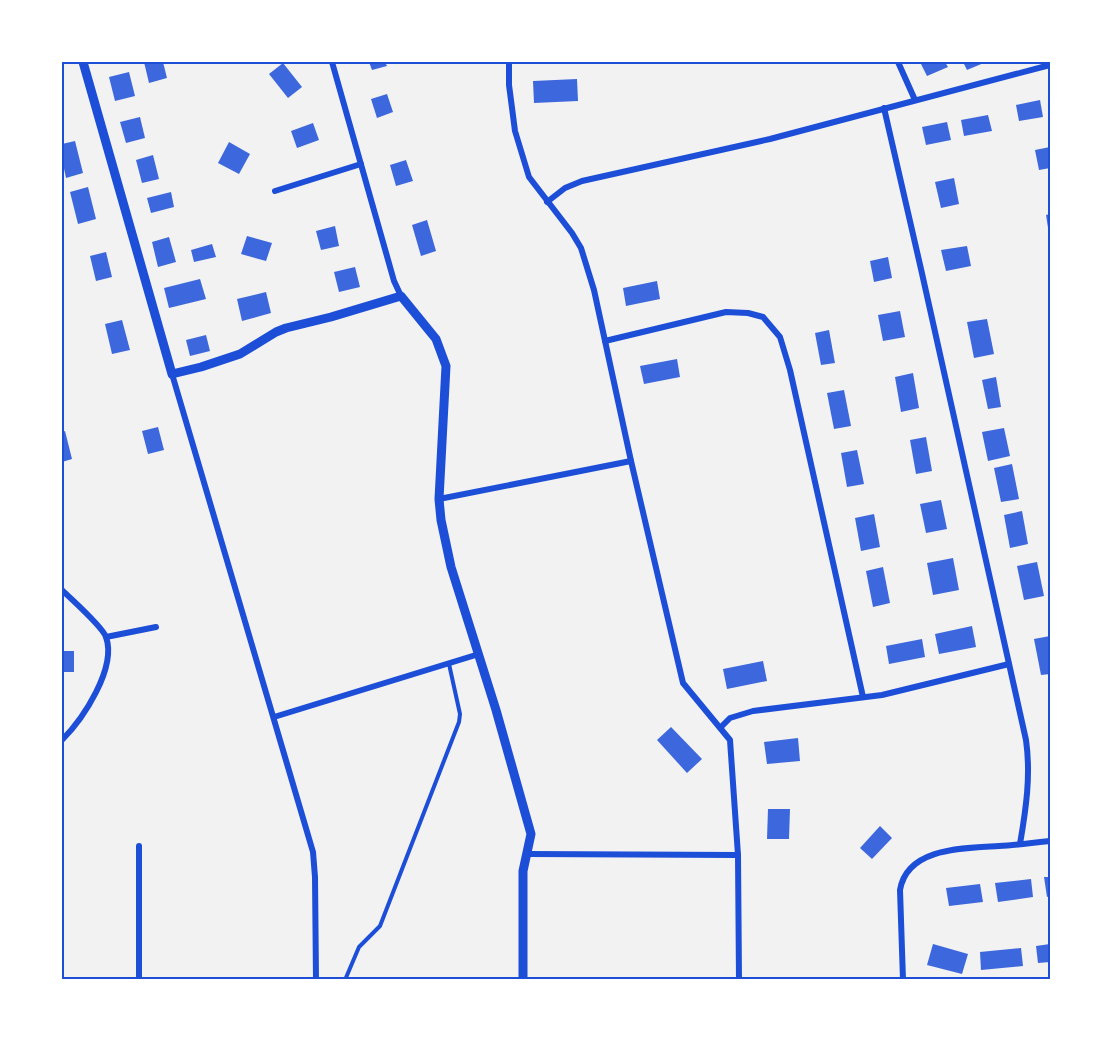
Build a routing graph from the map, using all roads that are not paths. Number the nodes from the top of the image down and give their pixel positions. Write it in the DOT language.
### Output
graph roads {
  1 [pos="83,62"];
  2 [pos="332,62"];
  3 [pos="509,62"];
  4 [pos="898,62"];
  5 [pos="1050,65"];
  6 [pos="915,100"];
  7 [pos="884,108"];
  8 [pos="362,164"];
  9 [pos="275,191"];
  10 [pos="547,202"];
  11 [pos="401,296"];
  12 [pos="605,341"];
  13 [pos="172,374"];
  14 [pos="631,460"];
  15 [pos="440,499"];
  16 [pos="62,590"];
  17 [pos="156,627"];
  18 [pos="106,637"];
  19 [pos="479,654"];
  20 [pos="449,663"];
  21 [pos="1009,664"];
  22 [pos="863,697"];
  23 [pos="274,717"];
  24 [pos="721,727"];
  25 [pos="62,740"];
  26 [pos="1050,841"];
  27 [pos="1020,844"];
  28 [pos="139,846"];
  29 [pos="528,854"];
  30 [pos="738,855"];
  31 [pos="139,980"];
  32 [pos="316,980"];
  33 [pos="345,980"];
  34 [pos="523,980"];
  35 [pos="572,980"];
  36 [pos="709,980"];
  37 [pos="739,980"];
  38 [pos="803,980"];
  39 [pos="889,980"];
  40 [pos="903,980"];
  1 -- 13 [label="street"];
  2 -- 8 [label="street"];
  3 -- 10 [label="street"];
  4 -- 6 [label="street"];
  5 -- 6 [label="street"];
  6 -- 7 [label="street"];
  7 -- 10 [label="street"];
  7 -- 21 [label="street"];
  8 -- 9 [label="street"];
  8 -- 11 [label="street"];
  10 -- 12 [label="street"];
  11 -- 13 [label="street"];
  11 -- 15 [label="street"];
  12 -- 14 [label="street"];
  12 -- 22 [label="street"];
  13 -- 23 [label="street"];
  14 -- 15 [label="street"];
  14 -- 24 [label="street"];
  15 -- 19 [label="street"];
  16 -- 18 [label="street"];
  17 -- 18 [label="street"];
  18 -- 25 [label="street"];
  19 -- 20 [label="street"];
  19 -- 29 [label="street"];
  20 -- 23 [label="street"];
  20 -- 33 [label="lane"];
  21 -- 22 [label="street"];
  21 -- 27 [label="street"];
  22 -- 24 [label="street"];
  23 -- 32 [label="street"];
  24 -- 30 [label="street"];
  26 -- 27 [label="street"];
  27 -- 40 [label="street"];
  28 -- 31 [label="street"];
  29 -- 30 [label="street"];
  29 -- 34 [label="street"];
  30 -- 37 [label="street"];
  35 -- 36 [label="street"];
  38 -- 39 [label="street"];
}
